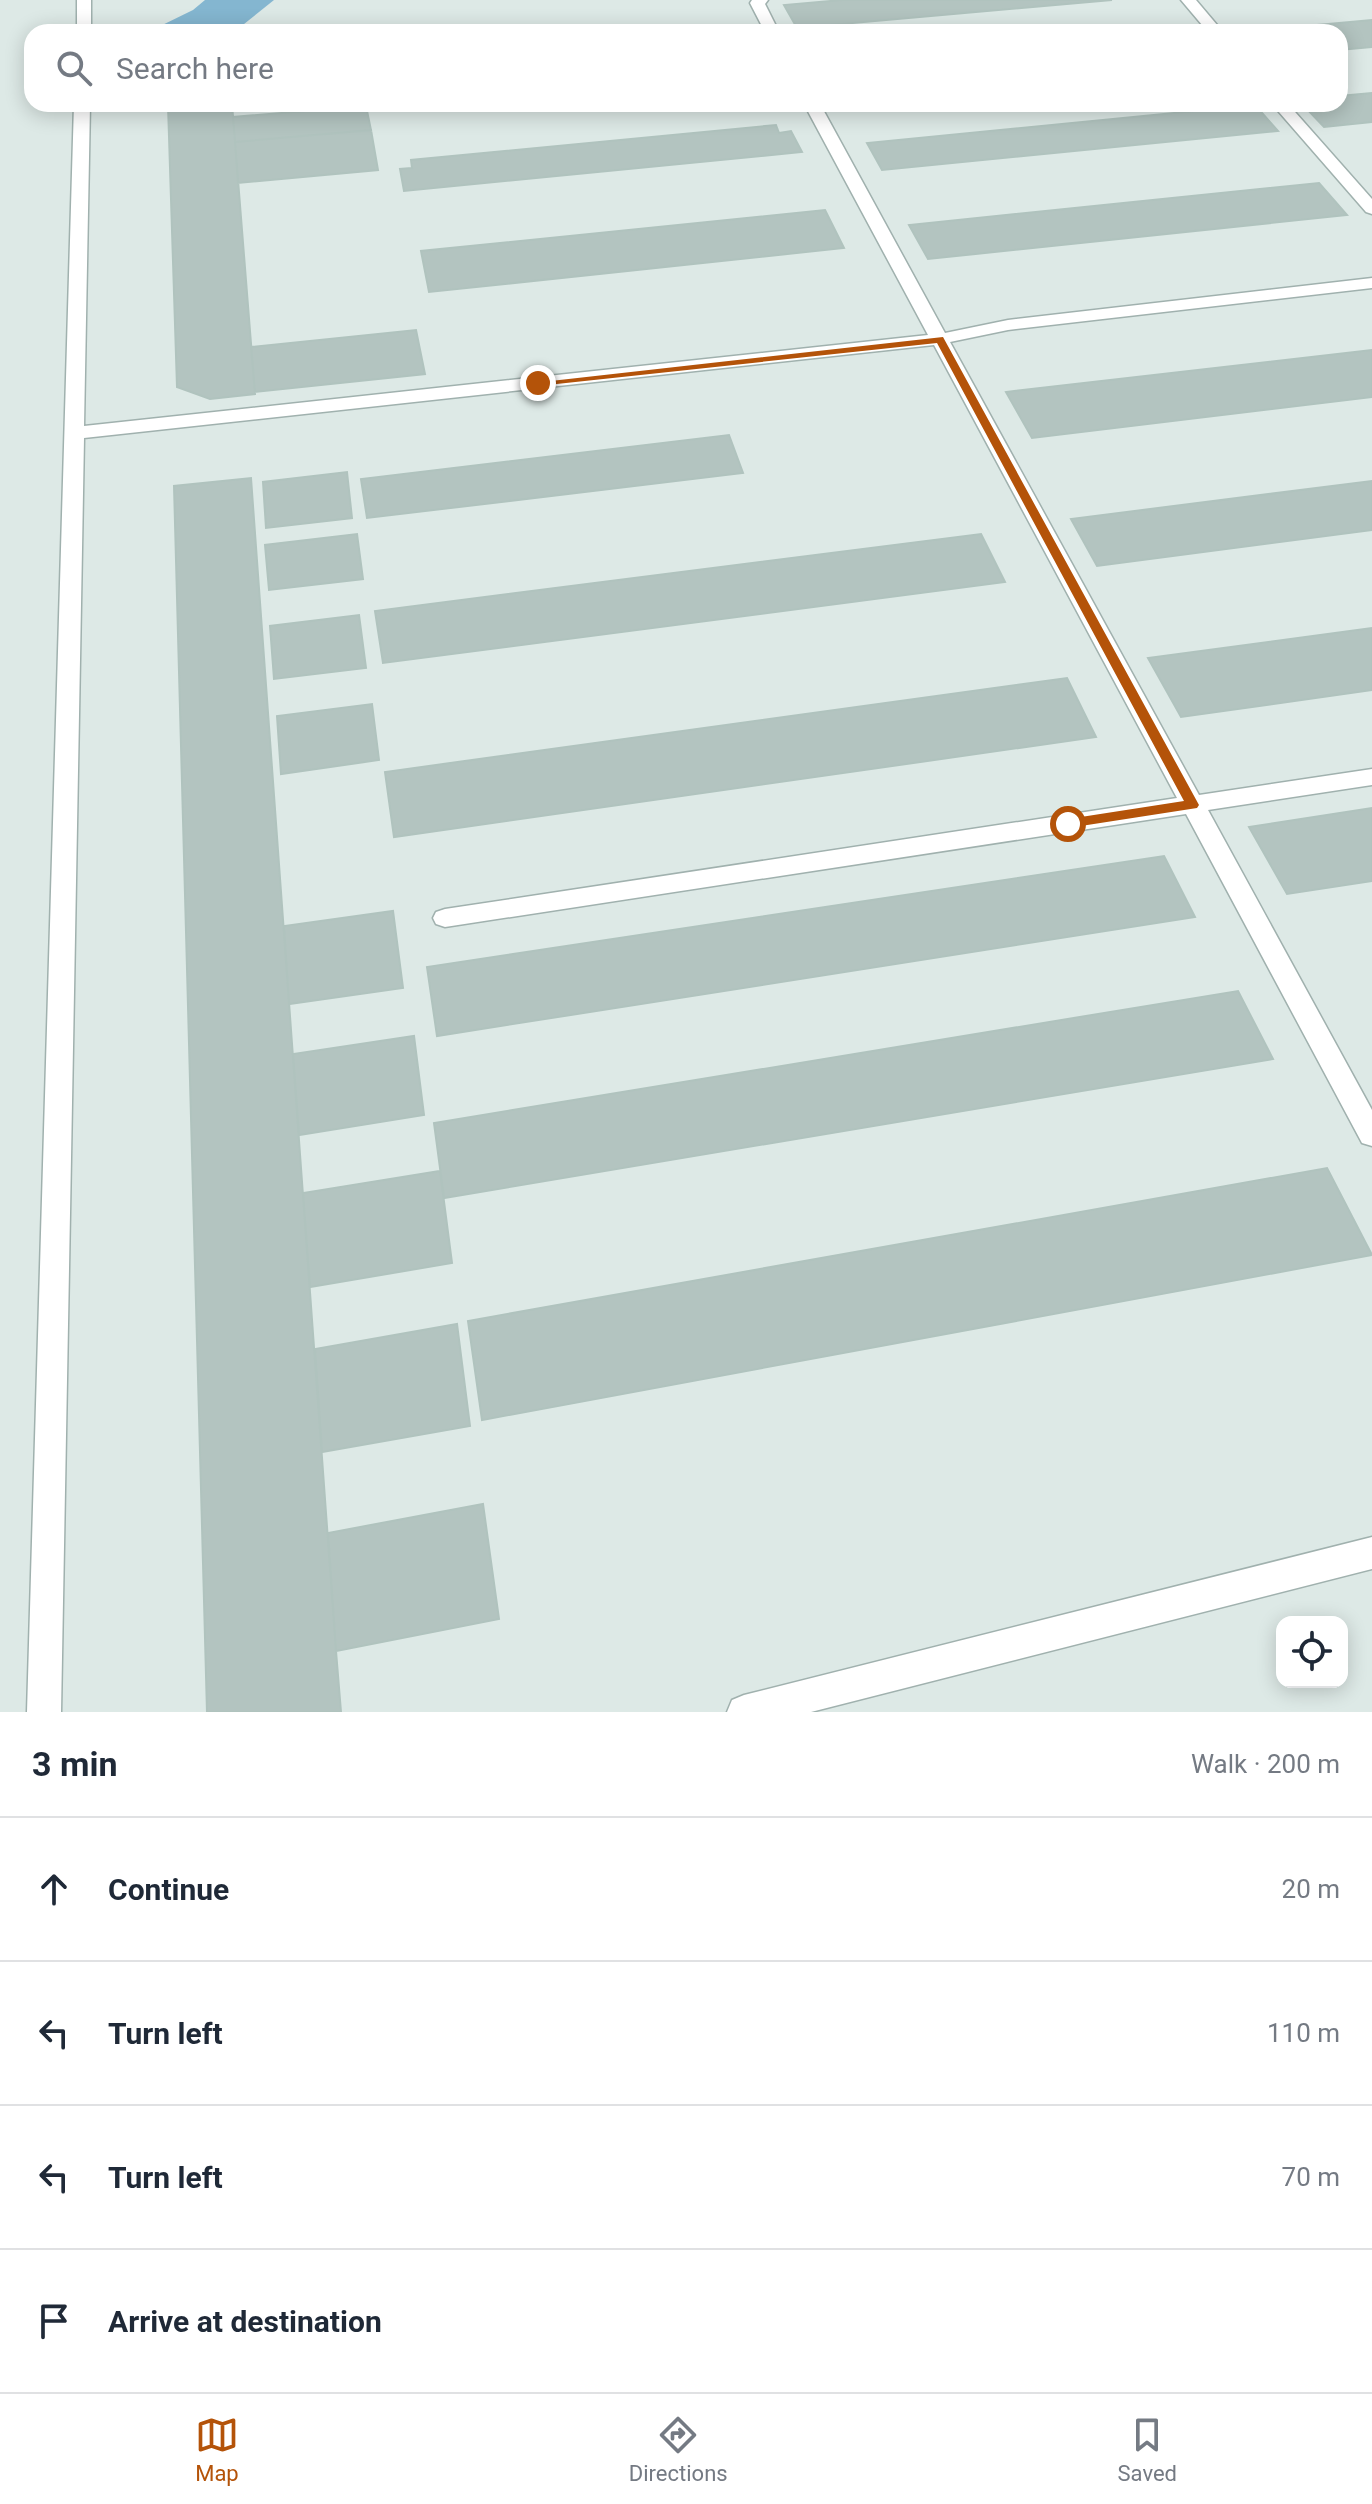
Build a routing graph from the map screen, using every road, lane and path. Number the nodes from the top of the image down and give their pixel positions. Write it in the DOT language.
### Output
graph roads {
  1 [pos="84,0"];
  2 [pos="761,0"];
  3 [pos="1188,0"];
  4 [pos="84,24"];
  5 [pos="768,24"];
  6 [pos="1209,24"];
  7 [pos="82,112"];
  8 [pos="816,112"];
  9 [pos="1287,112"];
  10 [pos="1372,209"];
  11 [pos="1372,283"];
  12 [pos="940,339"];
  13 [pos="75,433"];
  14 [pos="1372,777"];
  15 [pos="1192,805"];
  16 [pos="445,918"];
  17 [pos="1372,1135"];
  18 [pos="1372,1553"];
  19 [pos="44,1712"];
  20 [pos="744,1712"];
  1 -- 4 [label="street"];
  2 -- 5 [label="street"];
  3 -- 6 [label="street"];
  7 -- 13 [label="street"];
  8 -- 12 [label="street"];
  9 -- 10 [label="street"];
  11 -- 12 [label="street"];
  12 -- 13 [label="street"];
  12 -- 15 [label="street"];
  13 -- 19 [label="street"];
  14 -- 15 [label="street"];
  15 -- 16 [label="street"];
  15 -- 17 [label="street"];
  18 -- 20 [label="street"];
}
